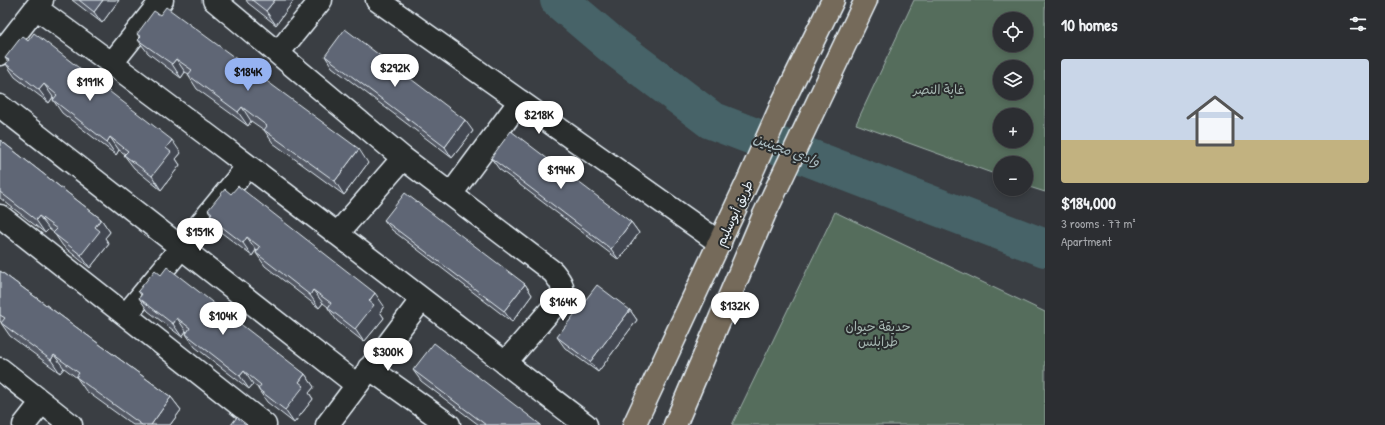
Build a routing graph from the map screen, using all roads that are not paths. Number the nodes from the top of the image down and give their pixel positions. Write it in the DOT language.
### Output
graph roads {
  1 [pos="162,0"];
  2 [pos="214,0"];
  3 [pos="321,0"];
  4 [pos="377,0"];
  5 [pos="833,0"];
  6 [pos="866,0"];
  7 [pos="39,4"];
  8 [pos="278,53"];
  9 [pos="0,54"];
  10 [pos="112,63"];
  11 [pos="520,101"];
  12 [pos="0,106"];
  13 [pos="403,158"];
  14 [pos="248,166"];
  15 [pos="451,194"];
  16 [pos="0,216"];
  17 [pos="337,234"];
  18 [pos="720,243"];
  19 [pos="181,248"];
  20 [pos="422,299"];
  21 [pos="126,315"];
  22 [pos="505,363"];
  23 [pos="0,369"];
  24 [pos="363,377"];
  25 [pos="42,402"];
  26 [pos="24,425"];
  27 [pos="71,425"];
  28 [pos="265,425"];
  29 [pos="327,425"];
  30 [pos="449,425"];
  31 [pos="586,425"];
  32 [pos="634,425"];
  33 [pos="675,425"];
  1 -- 10 [label="street"];
  2 -- 8 [label="street"];
  3 -- 8 [label="street"];
  4 -- 11 [label="street"];
  5 -- 18 [label="main road, طريق أبوسليم"];
  6 -- 33 [label="main road"];
  7 -- 9 [label="street"];
  7 -- 10 [label="street"];
  8 -- 13 [label="street"];
  10 -- 14 [label="street"];
  11 -- 15 [label="street"];
  11 -- 18 [label="street"];
  12 -- 19 [label="street"];
  13 -- 15 [label="street"];
  13 -- 17 [label="street"];
  14 -- 17 [label="street"];
  14 -- 19 [label="street"];
  15 -- 22 [label="street"];
  16 -- 21 [label="street"];
  17 -- 20 [label="street"];
  18 -- 32 [label="main road, طريق أبوسليم"];
  19 -- 21 [label="street"];
  19 -- 24 [label="street"];
  20 -- 22 [label="street"];
  20 -- 24 [label="street"];
  21 -- 28 [label="street"];
  22 -- 31 [label="street"];
  23 -- 25 [label="street"];
  24 -- 29 [label="street"];
  24 -- 30 [label="street"];
  25 -- 26 [label="street"];
  25 -- 27 [label="street"];
}
